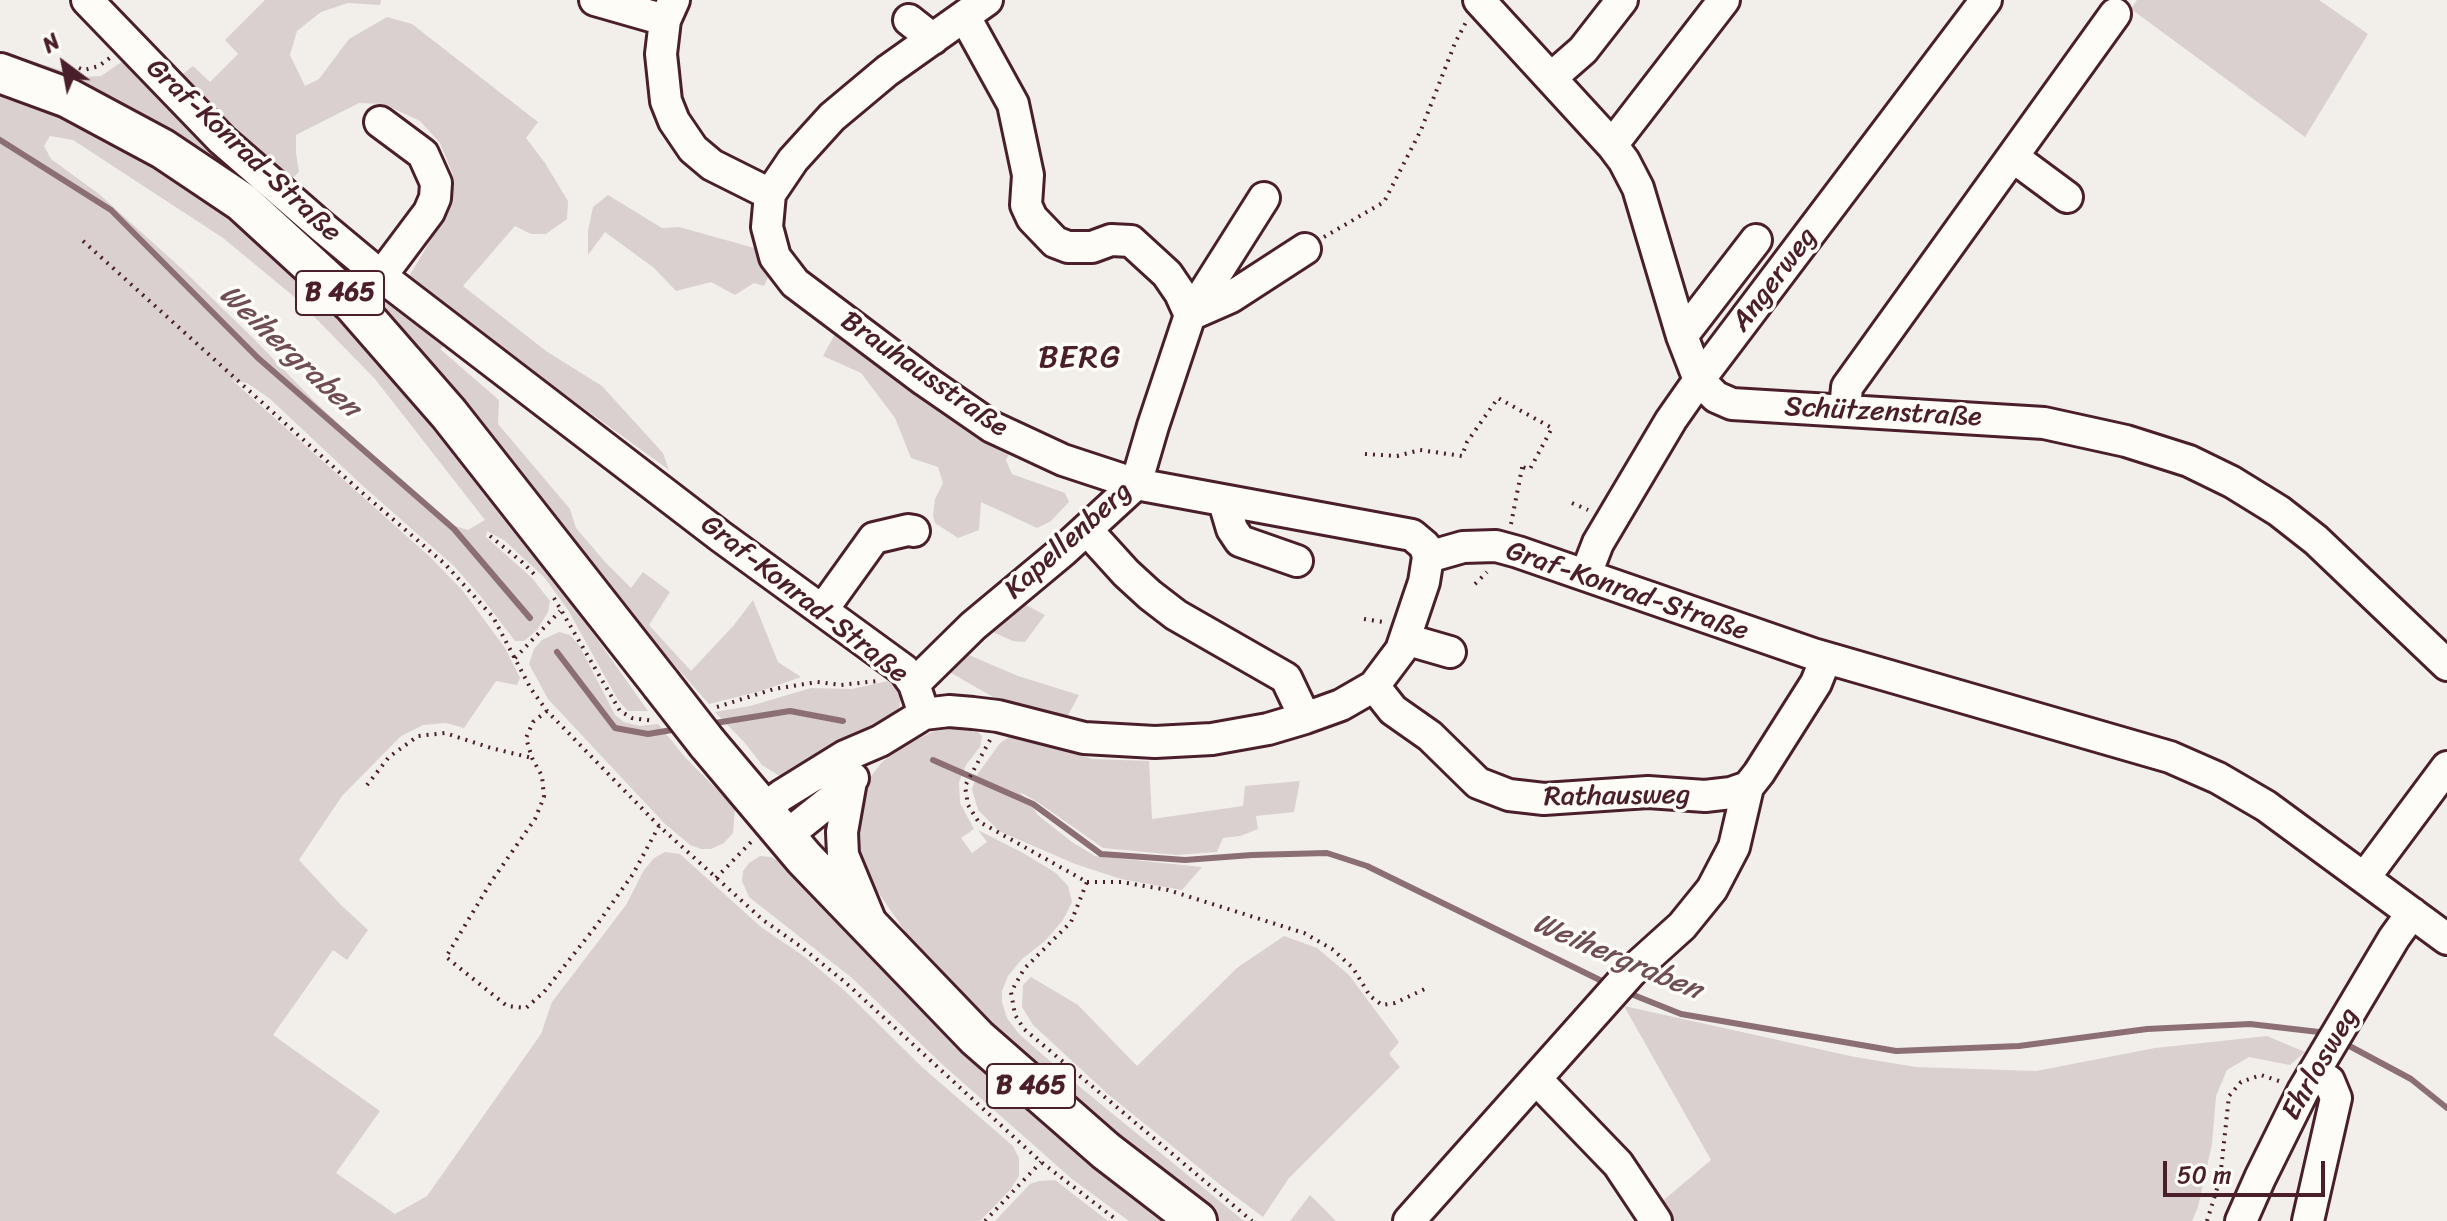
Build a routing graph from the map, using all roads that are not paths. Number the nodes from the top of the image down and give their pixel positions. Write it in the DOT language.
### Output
graph roads {
  1 [pos="87,0"];
  2 [pos="595,0"];
  3 [pos="1622,0"];
  4 [pos="1724,0"];
  5 [pos="1986,0"];
  6 [pos="1475,5"];
  7 [pos="976,8"];
  8 [pos="670,10"];
  9 [pos="2115,14"];
  10 [pos="909,20"];
  11 [pos="933,39"];
  12 [pos="0,73"];
  13 [pos="1551,78"];
  14 [pos="380,122"];
  15 [pos="1612,145"];
  16 [pos="2013,157"];
  17 [pos="770,194"];
  18 [pos="2067,197"];
  19 [pos="1264,198"];
  20 [pos="1756,240"];
  21 [pos="1305,249"];
  22 [pos="381,276"];
  23 [pos="1190,315"];
  24 [pos="1682,336"];
  25 [pos="1699,380"];
  26 [pos="1845,411"];
  27 [pos="1136,484"];
  28 [pos="1224,502"];
  29 [pos="1087,530"];
  30 [pos="914,531"];
  31 [pos="1428,557"];
  32 [pos="1297,561"];
  33 [pos="1586,574"];
  34 [pos="823,609"];
  35 [pos="1405,639"];
  36 [pos="1450,652"];
  37 [pos="1826,658"];
  38 [pos="2447,665"];
  39 [pos="914,684"];
  40 [pos="1374,686"];
  41 [pos="924,714"];
  42 [pos="1305,718"];
  43 [pos="880,741"];
  44 [pos="2447,767"];
  45 [pos="851,781"];
  46 [pos="1748,787"];
  47 [pos="773,822"];
  48 [pos="2365,877"];
  49 [pos="2412,913"];
  50 [pos="878,936"];
  51 [pos="2447,939"];
  52 [pos="2318,1066"];
  53 [pos="1536,1079"];
  54 [pos="1197,1221"];
  55 [pos="1409,1221"];
  56 [pos="1656,1221"];
  57 [pos="2241,1221"];
  58 [pos="2308,1221"];
  1 -- 22 [label="street, Graf-Konrad-Straße"];
  2 -- 8 [label="street"];
  3 -- 13 [label="street"];
  4 -- 15 [label="street"];
  5 -- 25 [label="street, Angerweg"];
  6 -- 13 [label="street"];
  7 -- 11 [label="street"];
  7 -- 23 [label="street"];
  8 -- 17 [label="street"];
  9 -- 16 [label="street"];
  10 -- 11 [label="street"];
  11 -- 17 [label="street"];
  12 -- 47 [label="main road, B 465, bridge"];
  13 -- 15 [label="street"];
  14 -- 22 [label="street"];
  15 -- 24 [label="street"];
  16 -- 18 [label="street"];
  16 -- 26 [label="street"];
  17 -- 27 [label="street, Brauhausstraße"];
  19 -- 23 [label="street, Kapellenberg"];
  20 -- 24 [label="street"];
  21 -- 23 [label="street"];
  22 -- 34 [label="street, Graf-Konrad-Straße"];
  23 -- 27 [label="street, Kapellenberg"];
  24 -- 25 [label="street"];
  25 -- 26 [label="street, Schützenstraße"];
  25 -- 33 [label="street, Angerweg"];
  26 -- 38 [label="street, Schützenstraße"];
  27 -- 28 [label="street, Brauhausstraße"];
  27 -- 29 [label="street, Kapellenberg"];
  28 -- 31 [label="street, Brauhausstraße"];
  28 -- 32 [label="street"];
  29 -- 39 [label="street, Kapellenberg"];
  29 -- 42 [label="street"];
  30 -- 34 [label="street"];
  31 -- 33 [label="street, Graf-Konrad-Straße"];
  31 -- 35 [label="street, Graf-Konrad-Straße"];
  33 -- 37 [label="street, Graf-Konrad-Straße"];
  34 -- 39 [label="street, Graf-Konrad-Straße"];
  35 -- 36 [label="street"];
  35 -- 40 [label="street, Graf-Konrad-Straße"];
  37 -- 46 [label="street"];
  37 -- 48 [label="street, Graf-Konrad-Straße"];
  39 -- 41 [label="street, Graf-Konrad-Straße"];
  40 -- 42 [label="street, Graf-Konrad-Straße"];
  40 -- 46 [label="street, Rathausweg"];
  41 -- 42 [label="street, Graf-Konrad-Straße"];
  41 -- 43 [label="street"];
  43 -- 45 [label="street"];
  43 -- 47 [label="street"];
  44 -- 48 [label="street"];
  45 -- 47 [label="street"];
  45 -- 50 [label="street"];
  46 -- 53 [label="street"];
  47 -- 50 [label="main road, B 465"];
  48 -- 49 [label="street, Graf-Konrad-Straße"];
  49 -- 51 [label="street, Graf-Konrad-Straße"];
  49 -- 52 [label="street, Ehrlosweg"];
  50 -- 54 [label="main road, B 465"];
  52 -- 57 [label="street, Ehrlosweg"];
  52 -- 58 [label="street"];
  53 -- 55 [label="street"];
  53 -- 56 [label="street"];
}
